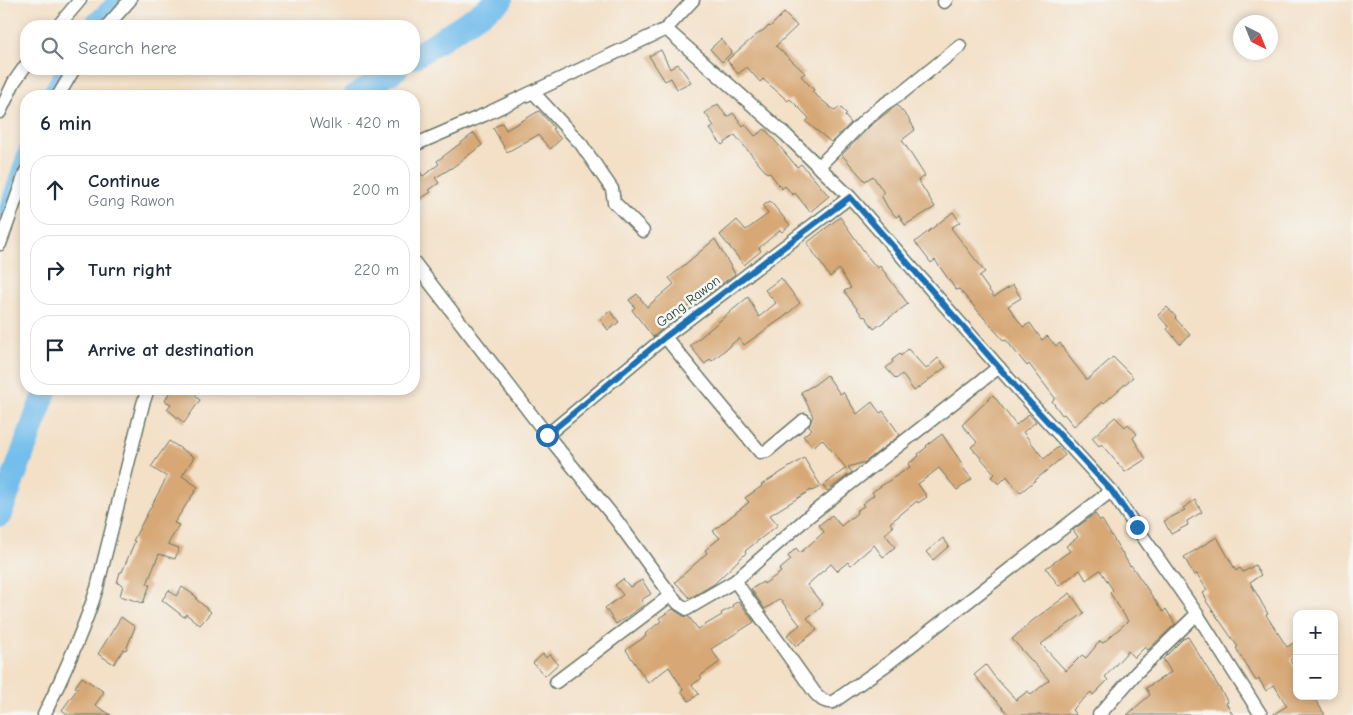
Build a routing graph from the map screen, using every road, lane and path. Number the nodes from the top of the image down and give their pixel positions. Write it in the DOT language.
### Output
graph roads {
  1 [pos="80,0"];
  2 [pos="130,0"];
  3 [pos="693,0"];
  4 [pos="63,20"];
  5 [pos="112,20"];
  6 [pos="666,29"];
  7 [pos="960,46"];
  8 [pos="20,74"];
  9 [pos="70,75"];
  10 [pos="62,90"];
  11 [pos="533,92"];
  12 [pos="0,112"];
  13 [pos="420,142"];
  14 [pos="818,167"];
  15 [pos="20,188"];
  16 [pos="850,197"];
  17 [pos="642,231"];
  18 [pos="0,244"];
  19 [pos="420,270"];
  20 [pos="665,337"];
  21 [pos="999,367"];
  22 [pos="146,395"];
  23 [pos="804,420"];
  24 [pos="547,435"];
  25 [pos="1111,490"];
  26 [pos="735,581"];
  27 [pos="671,595"];
  28 [pos="1197,614"];
  29 [pos="556,682"];
  30 [pos="44,715"];
  31 [pos="1098,715"];
  32 [pos="1260,715"];
  1 -- 4 [label="street"];
  2 -- 5 [label="street"];
  3 -- 6 [label="street"];
  6 -- 11 [label="street"];
  6 -- 14 [label="street"];
  7 -- 14 [label="street"];
  8 -- 12 [label="street"];
  9 -- 10 [label="street"];
  11 -- 13 [label="street"];
  11 -- 17 [label="street"];
  14 -- 16 [label="street"];
  15 -- 18 [label="street"];
  16 -- 20 [label="street, Gang Rawon"];
  16 -- 21 [label="street"];
  19 -- 24 [label="street"];
  20 -- 23 [label="street"];
  20 -- 24 [label="street, Gang Rawon"];
  21 -- 25 [label="street"];
  21 -- 26 [label="street"];
  22 -- 30 [label="street"];
  24 -- 27 [label="street"];
  25 -- 26 [label="street"];
  25 -- 28 [label="street"];
  26 -- 27 [label="street"];
  27 -- 29 [label="street"];
  28 -- 31 [label="street"];
  28 -- 32 [label="street"];
}
